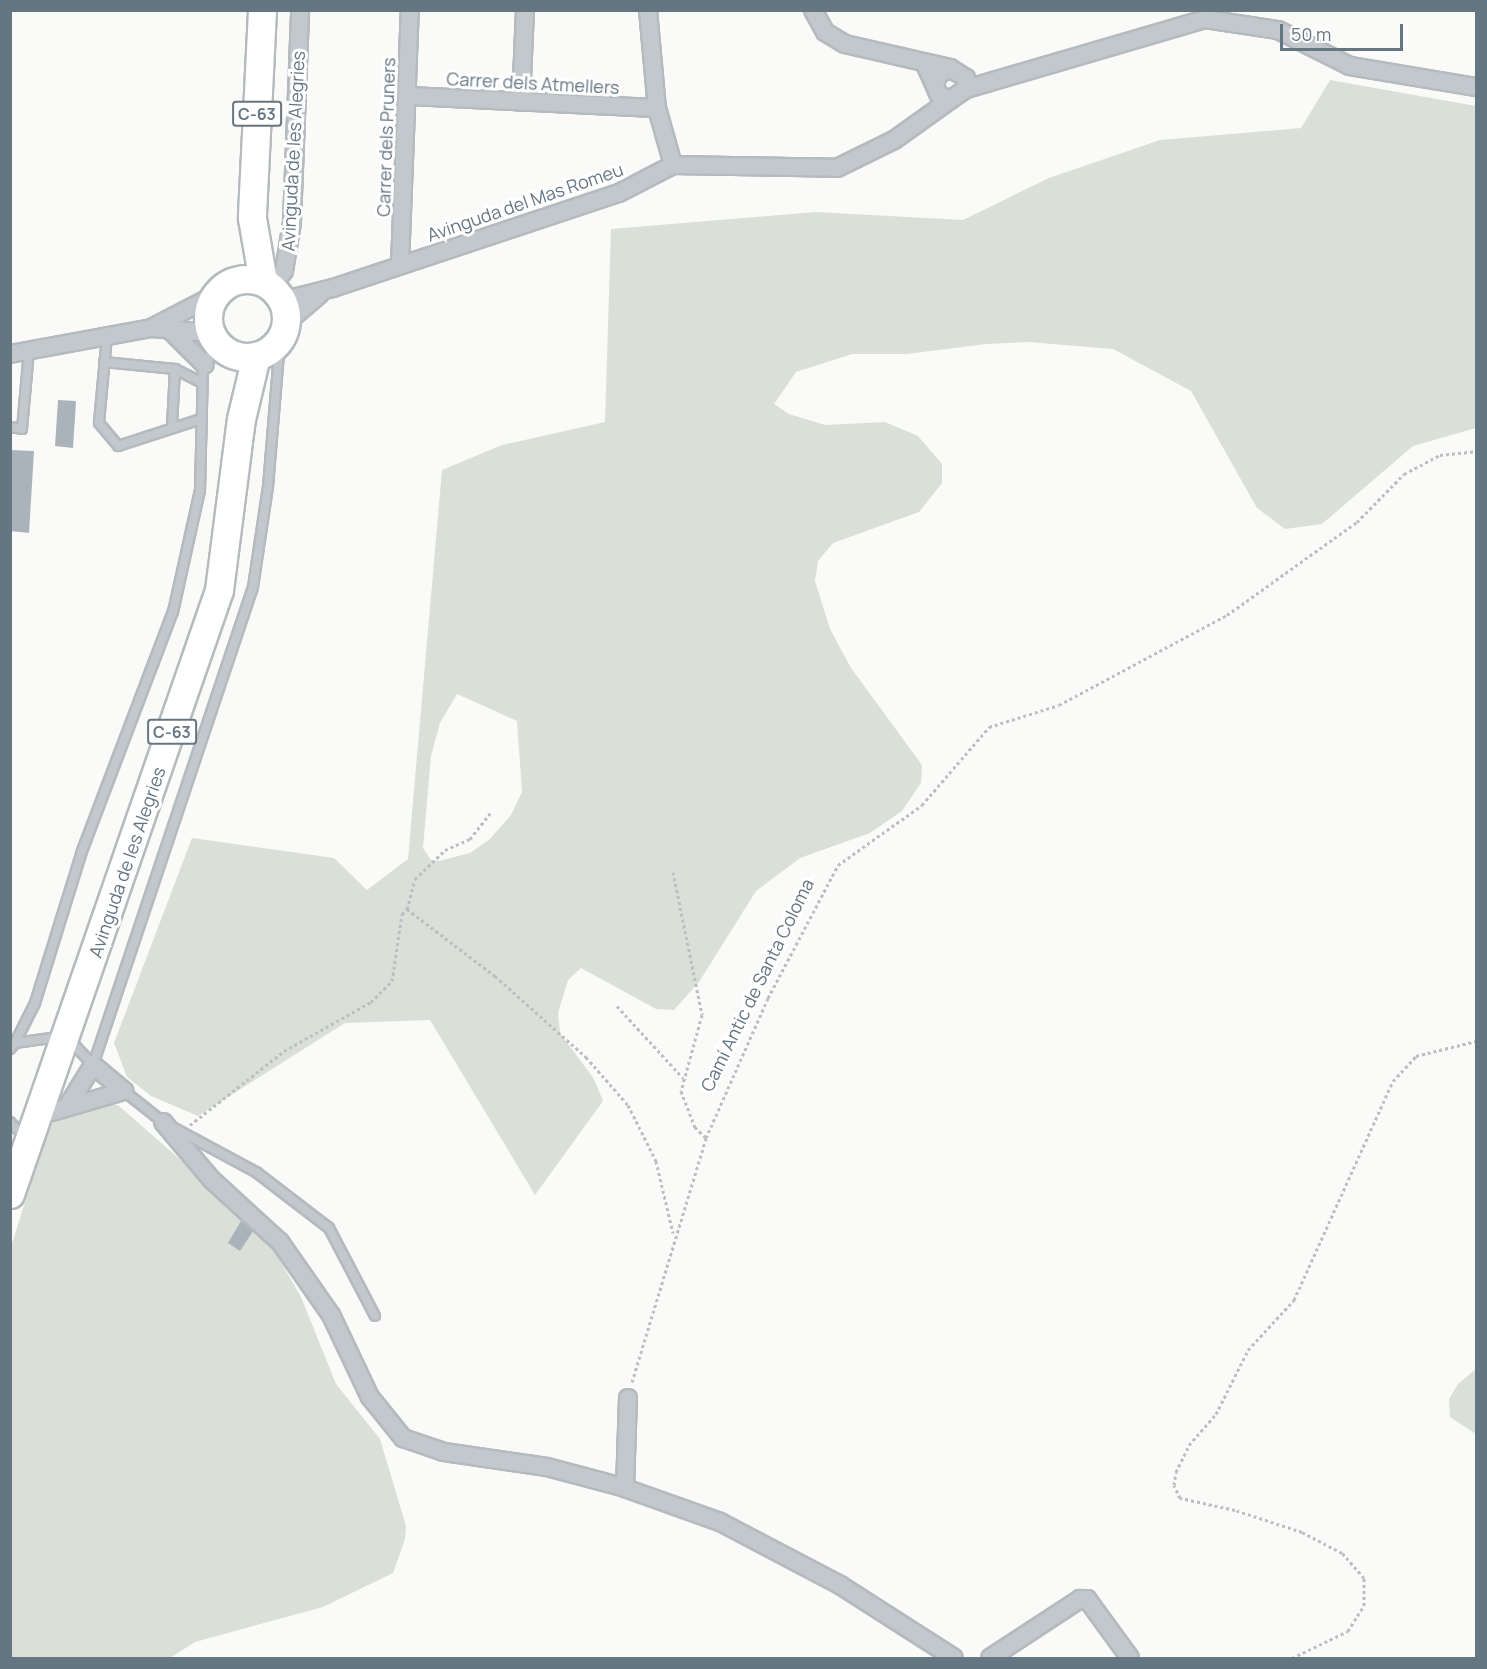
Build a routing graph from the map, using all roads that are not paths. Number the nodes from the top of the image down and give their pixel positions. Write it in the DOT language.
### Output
graph roads {
  1 [pos="261,10"];
  2 [pos="300,10"];
  3 [pos="410,10"];
  4 [pos="525,10"];
  5 [pos="648,10"];
  6 [pos="813,10"];
  7 [pos="925,64"];
  8 [pos="950,68"];
  9 [pos="966,84"];
  10 [pos="1476,87"];
  11 [pos="942,93"];
  12 [pos="408,96"];
  13 [pos="521,102"];
  14 [pos="657,108"];
  15 [pos="673,165"];
  16 [pos="252,218"];
  17 [pos="400,265"];
  18 [pos="223,288"];
  19 [pos="270,288"];
  20 [pos="333,288"];
  21 [pos="152,328"];
  22 [pos="170,330"];
  23 [pos="283,332"];
  24 [pos="107,336"];
  25 [pos="214,348"];
  26 [pos="30,350"];
  27 [pos="10,354"];
  28 [pos="256,356"];
  29 [pos="104,362"];
  30 [pos="175,369"];
  31 [pos="202,383"];
  32 [pos="201,419"];
  33 [pos="241,419"];
  34 [pos="172,426"];
  35 [pos="10,428"];
  36 [pos="66,1035"];
  37 [pos="13,1046"];
  38 [pos="93,1065"];
  39 [pos="124,1091"];
  40 [pos="67,1107"];
  41 [pos="38,1116"];
  42 [pos="10,1122"];
  43 [pos="163,1122"];
  44 [pos="29,1141"];
  45 [pos="10,1194"];
  46 [pos="375,1316"];
  47 [pos="628,1398"];
  48 [pos="625,1488"];
  49 [pos="929,1652"];
  50 [pos="954,1659"];
  51 [pos="990,1659"];
  52 [pos="1130,1659"];
  1 -- 16 [label="main road, Avinguda de les Alegries / C-63"];
  2 -- 19 [label="street, Avinguda de les Alegries"];
  3 -- 12 [label="street, Carrer dels Pruners"];
  4 -- 13 [label="street"];
  5 -- 14 [label="street"];
  6 -- 7 [label="street"];
  7 -- 8 [label="street"];
  7 -- 11 [label="street"];
  8 -- 9 [label="street"];
  8 -- 11 [label="street"];
  9 -- 10 [label="street"];
  9 -- 11 [label="street"];
  11 -- 15 [label="street, Avinguda del Mas Romeu"];
  12 -- 13 [label="street, Carrer dels Atmellers"];
  12 -- 17 [label="street, Carrer dels Pruners"];
  13 -- 14 [label="street, Carrer dels Atmellers"];
  14 -- 15 [label="street"];
  15 -- 17 [label="street, Avinguda del Mas Romeu"];
  16 -- 18 [label="main road, C-63"];
  16 -- 19 [label="main road, C-63"];
  17 -- 20 [label="street, Avinguda del Mas Romeu"];
  18 -- 19 [label="main road"];
  18 -- 21 [label="street"];
  18 -- 25 [label="main road, C-63"];
  19 -- 20 [label="street, Avinguda del Mas Romeu"];
  19 -- 23 [label="main road, C-63"];
  20 -- 23 [label="street, Avinguda del Mas Romeu"];
  21 -- 22 [label="street"];
  21 -- 24 [label="street"];
  22 -- 25 [label="street"];
  22 -- 25 [label="street"];
  23 -- 28 [label="main road"];
  23 -- 38 [label="lane"];
  24 -- 26 [label="street"];
  24 -- 29 [label="lane"];
  25 -- 28 [label="main road"];
  25 -- 31 [label="lane"];
  25 -- 33 [label="main road, Avinguda de les Alegries / C-63"];
  26 -- 27 [label="street"];
  26 -- 35 [label="lane"];
  28 -- 33 [label="main road, Avinguda de les Alegries / C-63"];
  29 -- 30 [label="lane"];
  29 -- 34 [label="lane"];
  30 -- 31 [label="lane"];
  30 -- 34 [label="lane"];
  31 -- 32 [label="lane"];
  32 -- 34 [label="lane"];
  32 -- 37 [label="lane"];
  33 -- 36 [label="main road, Avinguda de les Alegries / C-63"];
  36 -- 37 [label="lane"];
  36 -- 38 [label="lane"];
  36 -- 41 [label="main road, Avinguda de les Alegries / C-63"];
  38 -- 39 [label="street"];
  38 -- 40 [label="street"];
  39 -- 40 [label="street"];
  39 -- 43 [label="lane"];
  40 -- 41 [label="street"];
  41 -- 44 [label="main road, Avinguda de les Alegries / C-63"];
  42 -- 44 [label="lane"];
  43 -- 46 [label="lane"];
  43 -- 48 [label="street"];
  44 -- 45 [label="main road, Avinguda de les Alegries / C-63"];
  47 -- 48 [label="street"];
  48 -- 49 [label="street"];
  49 -- 50 [label="street"];
  51 -- 52 [label="street"];
}
